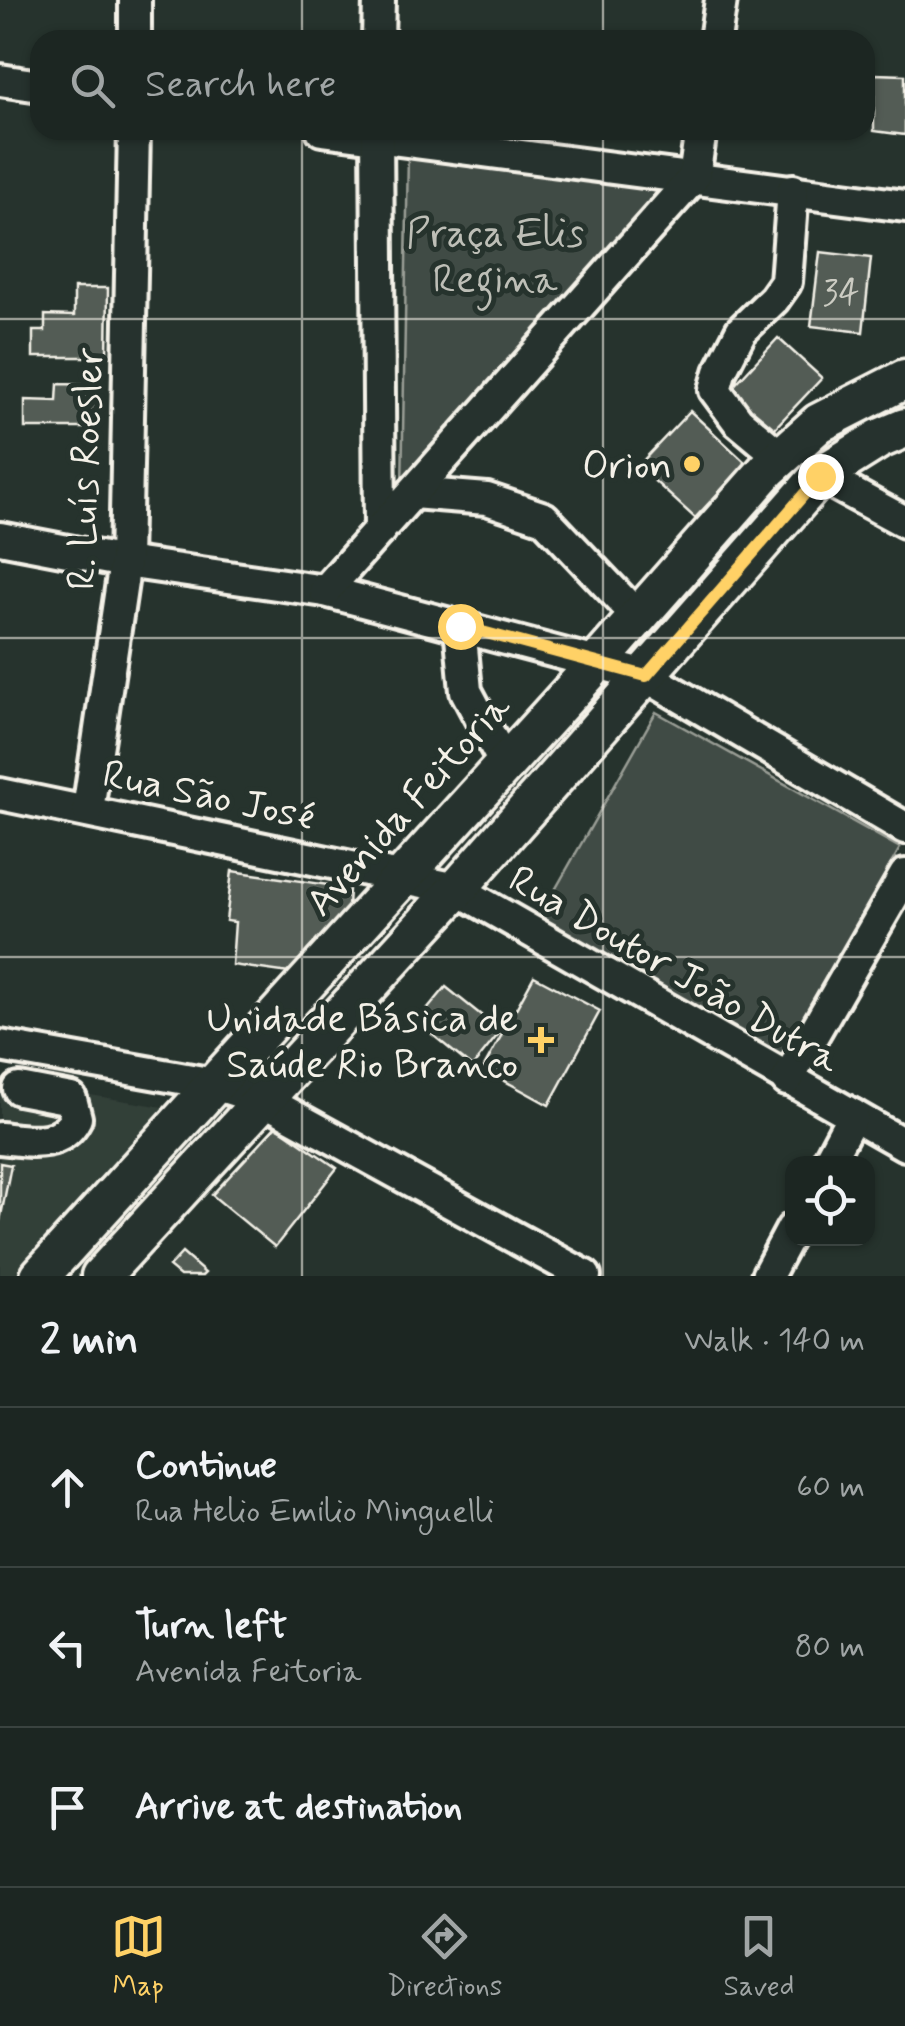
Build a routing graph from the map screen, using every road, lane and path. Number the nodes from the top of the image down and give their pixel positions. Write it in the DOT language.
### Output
graph roads {
  1 [pos="135,0"];
  2 [pos="379,0"];
  3 [pos="722,0"];
  4 [pos="135,30"];
  5 [pos="378,30"];
  6 [pos="717,30"];
  7 [pos="0,80"];
  8 [pos="30,84"];
  9 [pos="134,140"];
  10 [pos="377,140"];
  11 [pos="421,140"];
  12 [pos="700,140"];
  13 [pos="694,177"];
  14 [pos="793,190"];
  15 [pos="905,206"];
  16 [pos="905,379"];
  17 [pos="905,428"];
  18 [pos="781,458"];
  19 [pos="820,476"];
  20 [pos="413,493"];
  21 [pos="905,522"];
  22 [pos="380,530"];
  23 [pos="0,538"];
  24 [pos="124,562"];
  25 [pos="325,591"];
  26 [pos="638,617"];
  27 [pos="460,626"];
  28 [pos="599,661"];
  29 [pos="646,676"];
  30 [pos="504,764"];
  31 [pos="0,794"];
  32 [pos="88,810"];
  33 [pos="905,828"];
  34 [pos="402,875"];
  35 [pos="905,876"];
  36 [pos="457,889"];
  37 [pos="13,1048"];
  38 [pos="787,1080"];
  39 [pos="214,1084"];
  40 [pos="10,1087"];
  41 [pos="264,1100"];
  42 [pos="853,1116"];
  43 [pos="0,1138"];
  44 [pos="905,1145"];
  45 [pos="832,1156"];
  46 [pos="785,1242"];
  47 [pos="40,1276"];
  48 [pos="101,1276"];
  49 [pos="584,1276"];
  50 [pos="767,1276"];
  1 -- 4 [label="street"];
  2 -- 5 [label="street"];
  3 -- 6 [label="street"];
  7 -- 8 [label="street"];
  9 -- 24 [label="street, R. Luís Roesler"];
  10 -- 22 [label="street"];
  11 -- 13 [label="street"];
  12 -- 13 [label="street"];
  13 -- 14 [label="street"];
  13 -- 20 [label="street"];
  14 -- 15 [label="street"];
  14 -- 18 [label="street"];
  16 -- 18 [label="main road, Avenida Feitoria"];
  17 -- 19 [label="main road"];
  18 -- 26 [label="main road, Avenida Feitoria"];
  19 -- 21 [label="street"];
  19 -- 29 [label="main road"];
  20 -- 22 [label="street"];
  20 -- 26 [label="street"];
  22 -- 25 [label="street"];
  23 -- 24 [label="street"];
  24 -- 25 [label="street"];
  24 -- 32 [label="street, R. Luís Roesler"];
  25 -- 27 [label="street"];
  26 -- 28 [label="main road, Avenida Feitoria"];
  27 -- 28 [label="street"];
  27 -- 30 [label="street"];
  28 -- 29 [label="street"];
  28 -- 30 [label="main road, Avenida Feitoria"];
  29 -- 33 [label="street"];
  29 -- 36 [label="main road"];
  30 -- 34 [label="main road, Avenida Feitoria"];
  31 -- 32 [label="street, Rua São José"];
  32 -- 34 [label="street, Rua São José"];
  34 -- 36 [label="street, Rua São José"];
  34 -- 39 [label="main road, Avenida Feitoria"];
  35 -- 38 [label="street"];
  36 -- 38 [label="street, Rua Doutor João Dutra"];
  36 -- 41 [label="main road"];
  37 -- 39 [label="street"];
  37 -- 40 [label="street"];
  38 -- 42 [label="street, Rua Doutor João Dutra"];
  39 -- 41 [label="street"];
  39 -- 47 [label="main road, Avenida Feitoria"];
  40 -- 43 [label="street"];
  41 -- 48 [label="main road"];
  41 -- 49 [label="street"];
  42 -- 44 [label="street, Rua Doutor João Dutra"];
  42 -- 45 [label="street"];
  46 -- 50 [label="street"];
}
